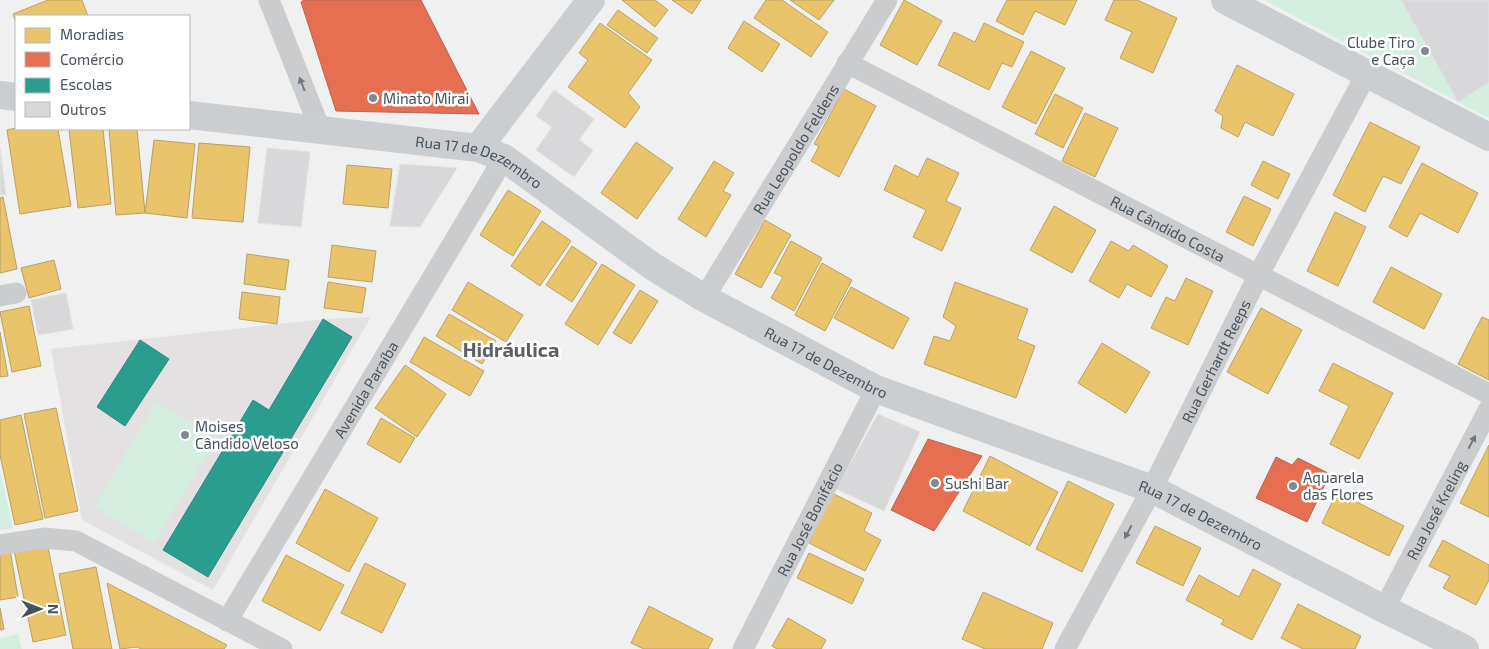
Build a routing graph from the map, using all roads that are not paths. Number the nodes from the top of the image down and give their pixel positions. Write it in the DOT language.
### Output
graph roads {
  1 [pos="270,0"];
  2 [pos="592,0"];
  3 [pos="887,0"];
  4 [pos="1225,0"];
  5 [pos="847,63"];
  6 [pos="1367,72"];
  7 [pos="190,115"];
  8 [pos="320,129"];
  9 [pos="1489,137"];
  10 [pos="478,148"];
  11 [pos="504,158"];
  12 [pos="1258,274"];
  13 [pos="704,298"];
  14 [pos="876,388"];
  15 [pos="1489,394"];
  16 [pos="1489,409"];
  17 [pos="1152,489"];
  18 [pos="0,545"];
  19 [pos="1384,610"];
  20 [pos="227,621"];
  21 [pos="256,643"];
  22 [pos="282,649"];
  23 [pos="743,649"];
  24 [pos="1065,649"];
  25 [pos="1466,649"];
  8 -- 1 [label="street, one-way"];
  2 -- 10 [label="main road"];
  3 -- 5 [label="street, Rua Leopoldo Feldens"];
  4 -- 6 [label="main road"];
  5 -- 12 [label="street, Rua Cândido Costa"];
  5 -- 13 [label="street, Rua Leopoldo Feldens"];
  6 -- 9 [label="main road"];
  6 -- 12 [label="street, Rua Gerhardt Reeps"];
  7 -- 8 [label="main road, Rua 17 de Dezembro"];
  8 -- 10 [label="main road, Rua 17 de Dezembro"];
  10 -- 11 [label="main road, Rua 17 de Dezembro"];
  11 -- 13 [label="main road, Rua 17 de Dezembro"];
  11 -- 20 [label="street, Avenida Paraíba"];
  12 -- 15 [label="street, Rua Cândido Costa"];
  12 -- 17 [label="street, Rua Gerhardt Reeps"];
  13 -- 14 [label="main road, Rua 17 de Dezembro"];
  14 -- 17 [label="main road, Rua 17 de Dezembro"];
  14 -- 23 [label="street, Rua José Bonifácio"];
  19 -- 16 [label="street, Rua José Kreling, one-way"];
  17 -- 19 [label="main road, Rua 17 de Dezembro"];
  17 -- 24 [label="street, Rua Gerhardt Reeps, one-way"];
  18 -- 20 [label="street"];
  19 -- 25 [label="main road, Rua 17 de Dezembro"];
  20 -- 21 [label="street"];
  21 -- 22 [label="street"];
}
